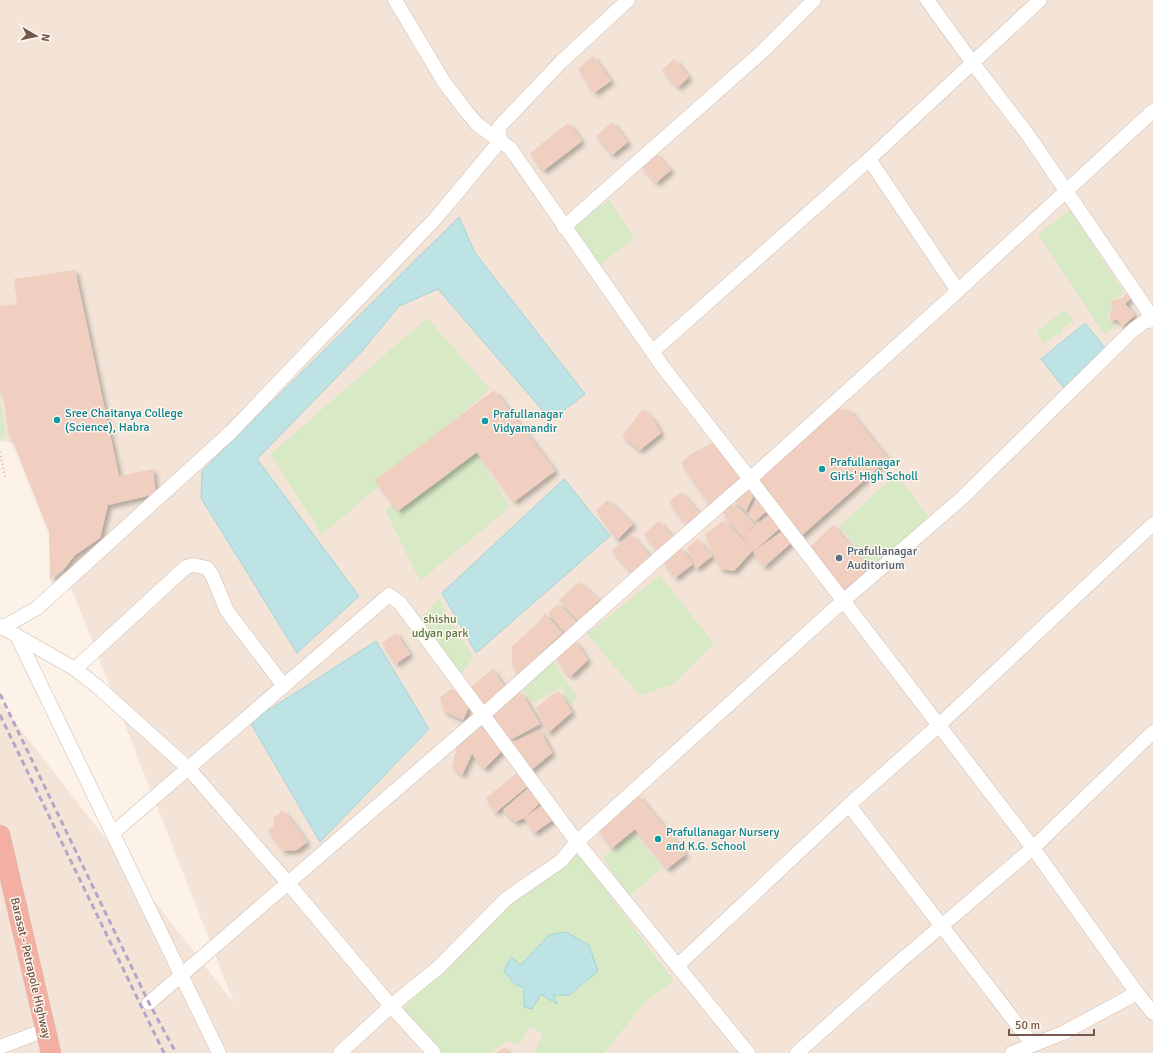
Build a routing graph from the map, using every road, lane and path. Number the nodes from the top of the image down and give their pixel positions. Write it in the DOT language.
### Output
graph roads {
  1 [pos="395,0"];
  2 [pos="628,0"];
  3 [pos="814,0"];
  4 [pos="927,0"];
  5 [pos="1040,0"];
  6 [pos="972,62"];
  7 [pos="1153,111"];
  8 [pos="500,141"];
  9 [pos="869,159"];
  10 [pos="1066,190"];
  11 [pos="564,227"];
  12 [pos="958,290"];
  13 [pos="1152,319"];
  14 [pos="652,352"];
  15 [pos="0,452"];
  16 [pos="5,477"];
  17 [pos="750,479"];
  18 [pos="1153,524"];
  19 [pos="843,601"];
  20 [pos="1,627"];
  21 [pos="18,636"];
  22 [pos="75,669"];
  23 [pos="284,686"];
  24 [pos="484,714"];
  25 [pos="939,725"];
  26 [pos="1153,732"];
  27 [pos="189,769"];
  28 [pos="849,805"];
  29 [pos="113,833"];
  30 [pos="1,842"];
  31 [pos="577,842"];
  32 [pos="1033,848"];
  33 [pos="288,883"];
  34 [pos="942,925"];
  35 [pos="677,966"];
  36 [pos="182,974"];
  37 [pos="1137,993"];
  38 [pos="149,1003"];
  39 [pos="391,1006"];
  40 [pos="1153,1013"];
  41 [pos="45,1030"];
  42 [pos="1033,1044"];
  43 [pos="0,1047"];
  44 [pos="51,1053"];
  45 [pos="219,1053"];
  46 [pos="340,1053"];
  47 [pos="434,1053"];
  48 [pos="748,1053"];
  49 [pos="797,1053"];
  50 [pos="1012,1053"];
  1 -- 8 [label="street"];
  2 -- 8 [label="street"];
  3 -- 11 [label="street"];
  4 -- 6 [label="street"];
  5 -- 6 [label="street"];
  6 -- 9 [label="street"];
  6 -- 10 [label="street"];
  7 -- 10 [label="street"];
  8 -- 11 [label="street"];
  8 -- 20 [label="street"];
  9 -- 12 [label="street"];
  9 -- 14 [label="street"];
  10 -- 12 [label="street"];
  10 -- 13 [label="street"];
  11 -- 14 [label="street"];
  12 -- 17 [label="street"];
  13 -- 19 [label="street"];
  14 -- 17 [label="street"];
  15 -- 16 [label="path"];
  17 -- 19 [label="street"];
  17 -- 24 [label="street"];
  18 -- 25 [label="street"];
  19 -- 25 [label="street"];
  19 -- 31 [label="street"];
  20 -- 21 [label="street"];
  21 -- 22 [label="street"];
  21 -- 29 [label="street"];
  22 -- 23 [label="street"];
  22 -- 27 [label="street"];
  23 -- 24 [label="street"];
  23 -- 27 [label="street"];
  24 -- 31 [label="street"];
  24 -- 33 [label="street"];
  25 -- 28 [label="street"];
  25 -- 32 [label="street"];
  26 -- 32 [label="street"];
  27 -- 29 [label="street"];
  27 -- 33 [label="street"];
  28 -- 34 [label="street"];
  28 -- 35 [label="street"];
  29 -- 36 [label="street"];
  30 -- 41 [label="highway, Barasat - Petrapole Highway"];
  31 -- 35 [label="street"];
  31 -- 39 [label="street"];
  32 -- 34 [label="street"];
  32 -- 37 [label="street"];
  33 -- 36 [label="street"];
  33 -- 39 [label="street"];
  34 -- 42 [label="street"];
  34 -- 49 [label="street"];
  35 -- 48 [label="street"];
  36 -- 38 [label="street"];
  36 -- 45 [label="street"];
  37 -- 40 [label="street"];
  37 -- 42 [label="street"];
  39 -- 46 [label="street"];
  39 -- 47 [label="street"];
  41 -- 43 [label="street"];
  41 -- 44 [label="highway, Barasat - Petrapole Highway"];
  42 -- 50 [label="street"];
}
